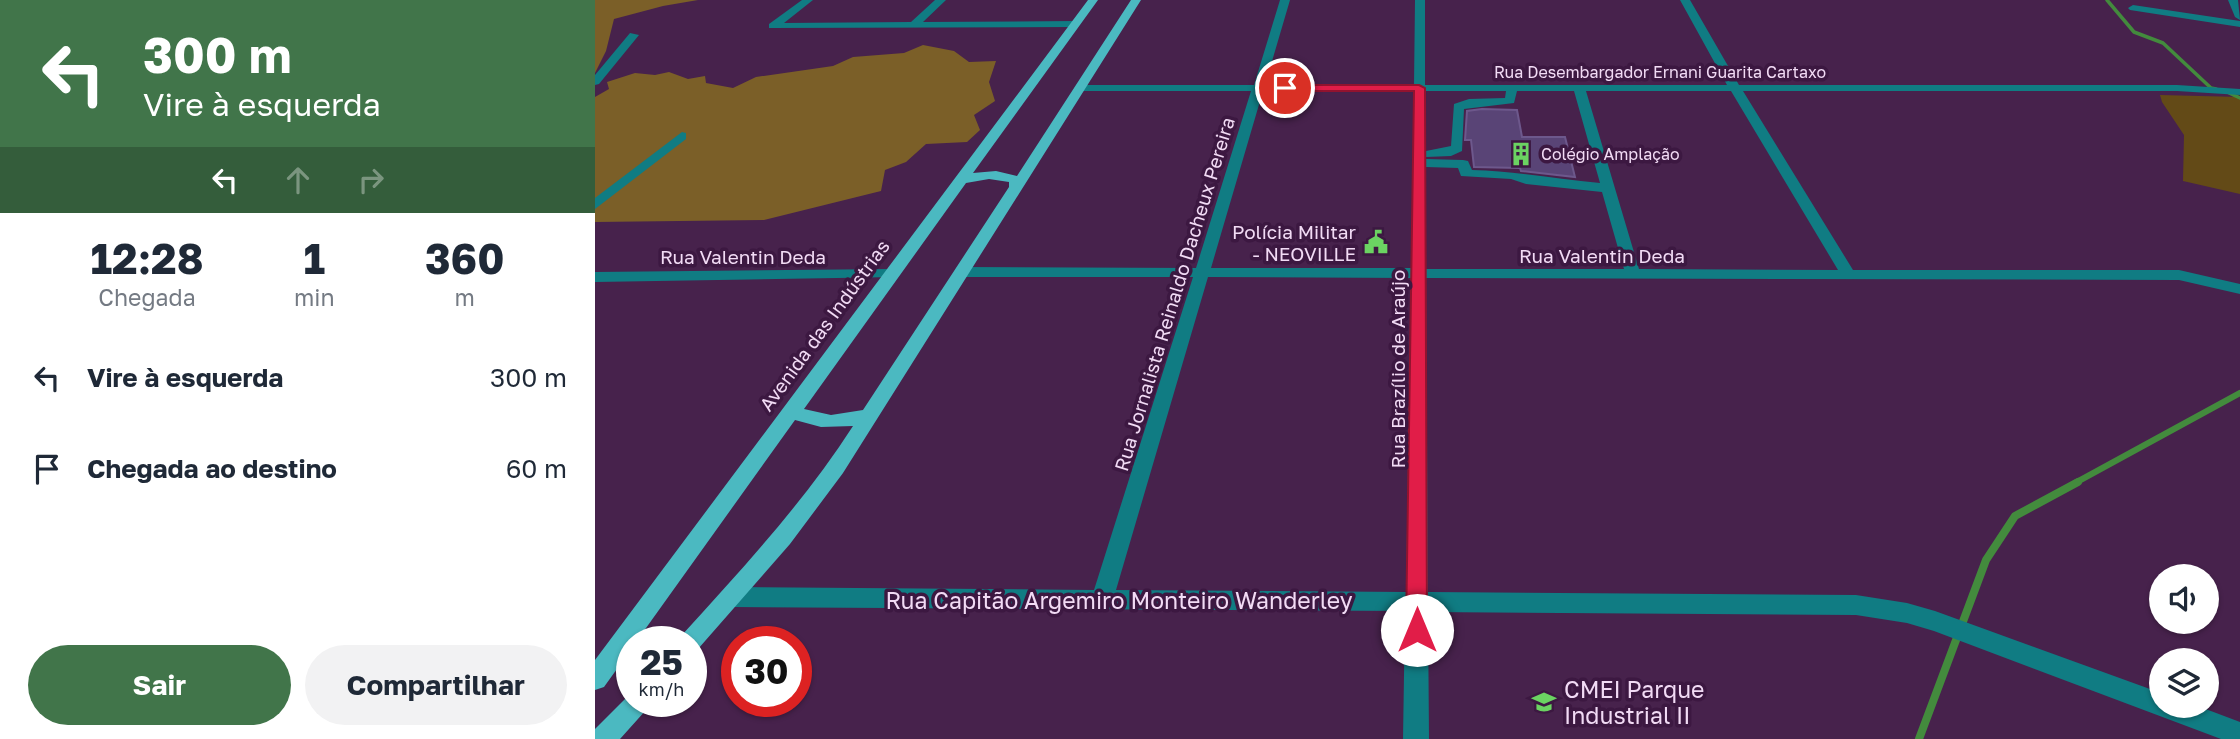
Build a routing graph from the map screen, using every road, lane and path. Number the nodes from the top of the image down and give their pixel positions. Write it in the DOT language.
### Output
graph roads {
  1 [pos="808,0"];
  2 [pos="941,0"];
  3 [pos="1093,0"];
  4 [pos="1136,0"];
  5 [pos="1285,0"];
  6 [pos="1420,0"];
  7 [pos="1685,0"];
  8 [pos="2233,0"];
  9 [pos="2133,8"];
  10 [pos="2240,18"];
  11 [pos="1075,24"];
  12 [pos="2240,24"];
  13 [pos="914,25"];
  14 [pos="634,35"];
  15 [pos="595,82"];
  16 [pos="1080,88"];
  17 [pos="1258,88"];
  18 [pos="1419,88"];
  19 [pos="1512,88"];
  20 [pos="1579,88"];
  21 [pos="1735,88"];
  22 [pos="2238,92"];
  23 [pos="682,136"];
  24 [pos="1420,158"];
  25 [pos="961,180"];
  26 [pos="1016,188"];
  27 [pos="1608,188"];
  28 [pos="595,205"];
  29 [pos="962,272"];
  30 [pos="1202,273"];
  31 [pos="892,274"];
  32 [pos="1419,274"];
  33 [pos="1633,274"];
  34 [pos="1849,274"];
  35 [pos="595,277"];
  36 [pos="2240,289"];
  37 [pos="792,411"];
  38 [pos="871,415"];
  39 [pos="731,597"];
  40 [pos="1102,600"];
  41 [pos="1417,602"];
  42 [pos="705,626"];
  43 [pos="595,679"];
  44 [pos="2149,701"];
  45 [pos="623,717"];
  46 [pos="2196,718"];
  47 [pos="2240,734"];
  48 [pos="603,739"];
  49 [pos="1416,739"];
  1 -- 13 [label="street"];
  2 -- 13 [label="street"];
  3 -- 11 [label="main road, Avenida das Indústrias"];
  4 -- 16 [label="main road"];
  5 -- 17 [label="street, Rua Jornalista Reinaldo Dacheux Pereira"];
  6 -- 18 [label="street, Rua Brazílio de Araújo"];
  7 -- 21 [label="street"];
  8 -- 10 [label="street"];
  9 -- 12 [label="street"];
  11 -- 13 [label="street"];
  11 -- 25 [label="main road, Avenida das Indústrias"];
  14 -- 15 [label="street"];
  16 -- 17 [label="street, Rua Desembargador Ernani Guarita Cartaxo"];
  16 -- 26 [label="main road"];
  17 -- 18 [label="street, Rua Desembargador Ernani Guarita Cartaxo"];
  17 -- 30 [label="street, Rua Jornalista Reinaldo Dacheux Pereira"];
  18 -- 19 [label="street, Rua Desembargador Ernani Guarita Cartaxo"];
  18 -- 24 [label="street, Rua Brazílio de Araújo"];
  19 -- 20 [label="street, Rua Desembargador Ernani Guarita Cartaxo"];
  19 -- 24 [label="street"];
  20 -- 21 [label="street, Rua Desembargador Ernani Guarita Cartaxo"];
  20 -- 27 [label="street"];
  21 -- 22 [label="street, Rua Desembargador Ernani Guarita Cartaxo"];
  21 -- 34 [label="street"];
  23 -- 28 [label="street"];
  24 -- 27 [label="street"];
  24 -- 32 [label="street, Rua Brazílio de Araújo"];
  25 -- 26 [label="main road"];
  25 -- 31 [label="main road, Avenida das Indústrias"];
  26 -- 29 [label="main road"];
  27 -- 33 [label="street"];
  29 -- 30 [label="street, Rua Valentin Deda"];
  29 -- 38 [label="main road"];
  30 -- 32 [label="street, Rua Valentin Deda"];
  30 -- 40 [label="street, Rua Jornalista Reinaldo Dacheux Pereira"];
  31 -- 35 [label="street, Rua Valentin Deda"];
  31 -- 37 [label="main road, Avenida das Indústrias"];
  32 -- 33 [label="street, Rua Valentin Deda"];
  32 -- 41 [label="street, Rua Brazílio de Araújo"];
  33 -- 34 [label="street, Rua Valentin Deda"];
  34 -- 36 [label="street, Rua Valentin Deda"];
  37 -- 38 [label="main road"];
  37 -- 43 [label="main road, Avenida das Indústrias"];
  38 -- 39 [label="main road"];
  39 -- 40 [label="street, Rua Capitão Argemiro Monteiro Wanderley"];
  39 -- 42 [label="main road"];
  40 -- 41 [label="street, Rua Capitão Argemiro Monteiro Wanderley"];
  41 -- 44 [label="street, Rua Capitão Argemiro Monteiro Wanderley"];
  41 -- 49 [label="street, Rua Brazílio de Araújo"];
  45 -- 48 [label="main road"];
  46 -- 47 [label="street, Rua Capitão Argemiro Monteiro Wanderley"];
}
